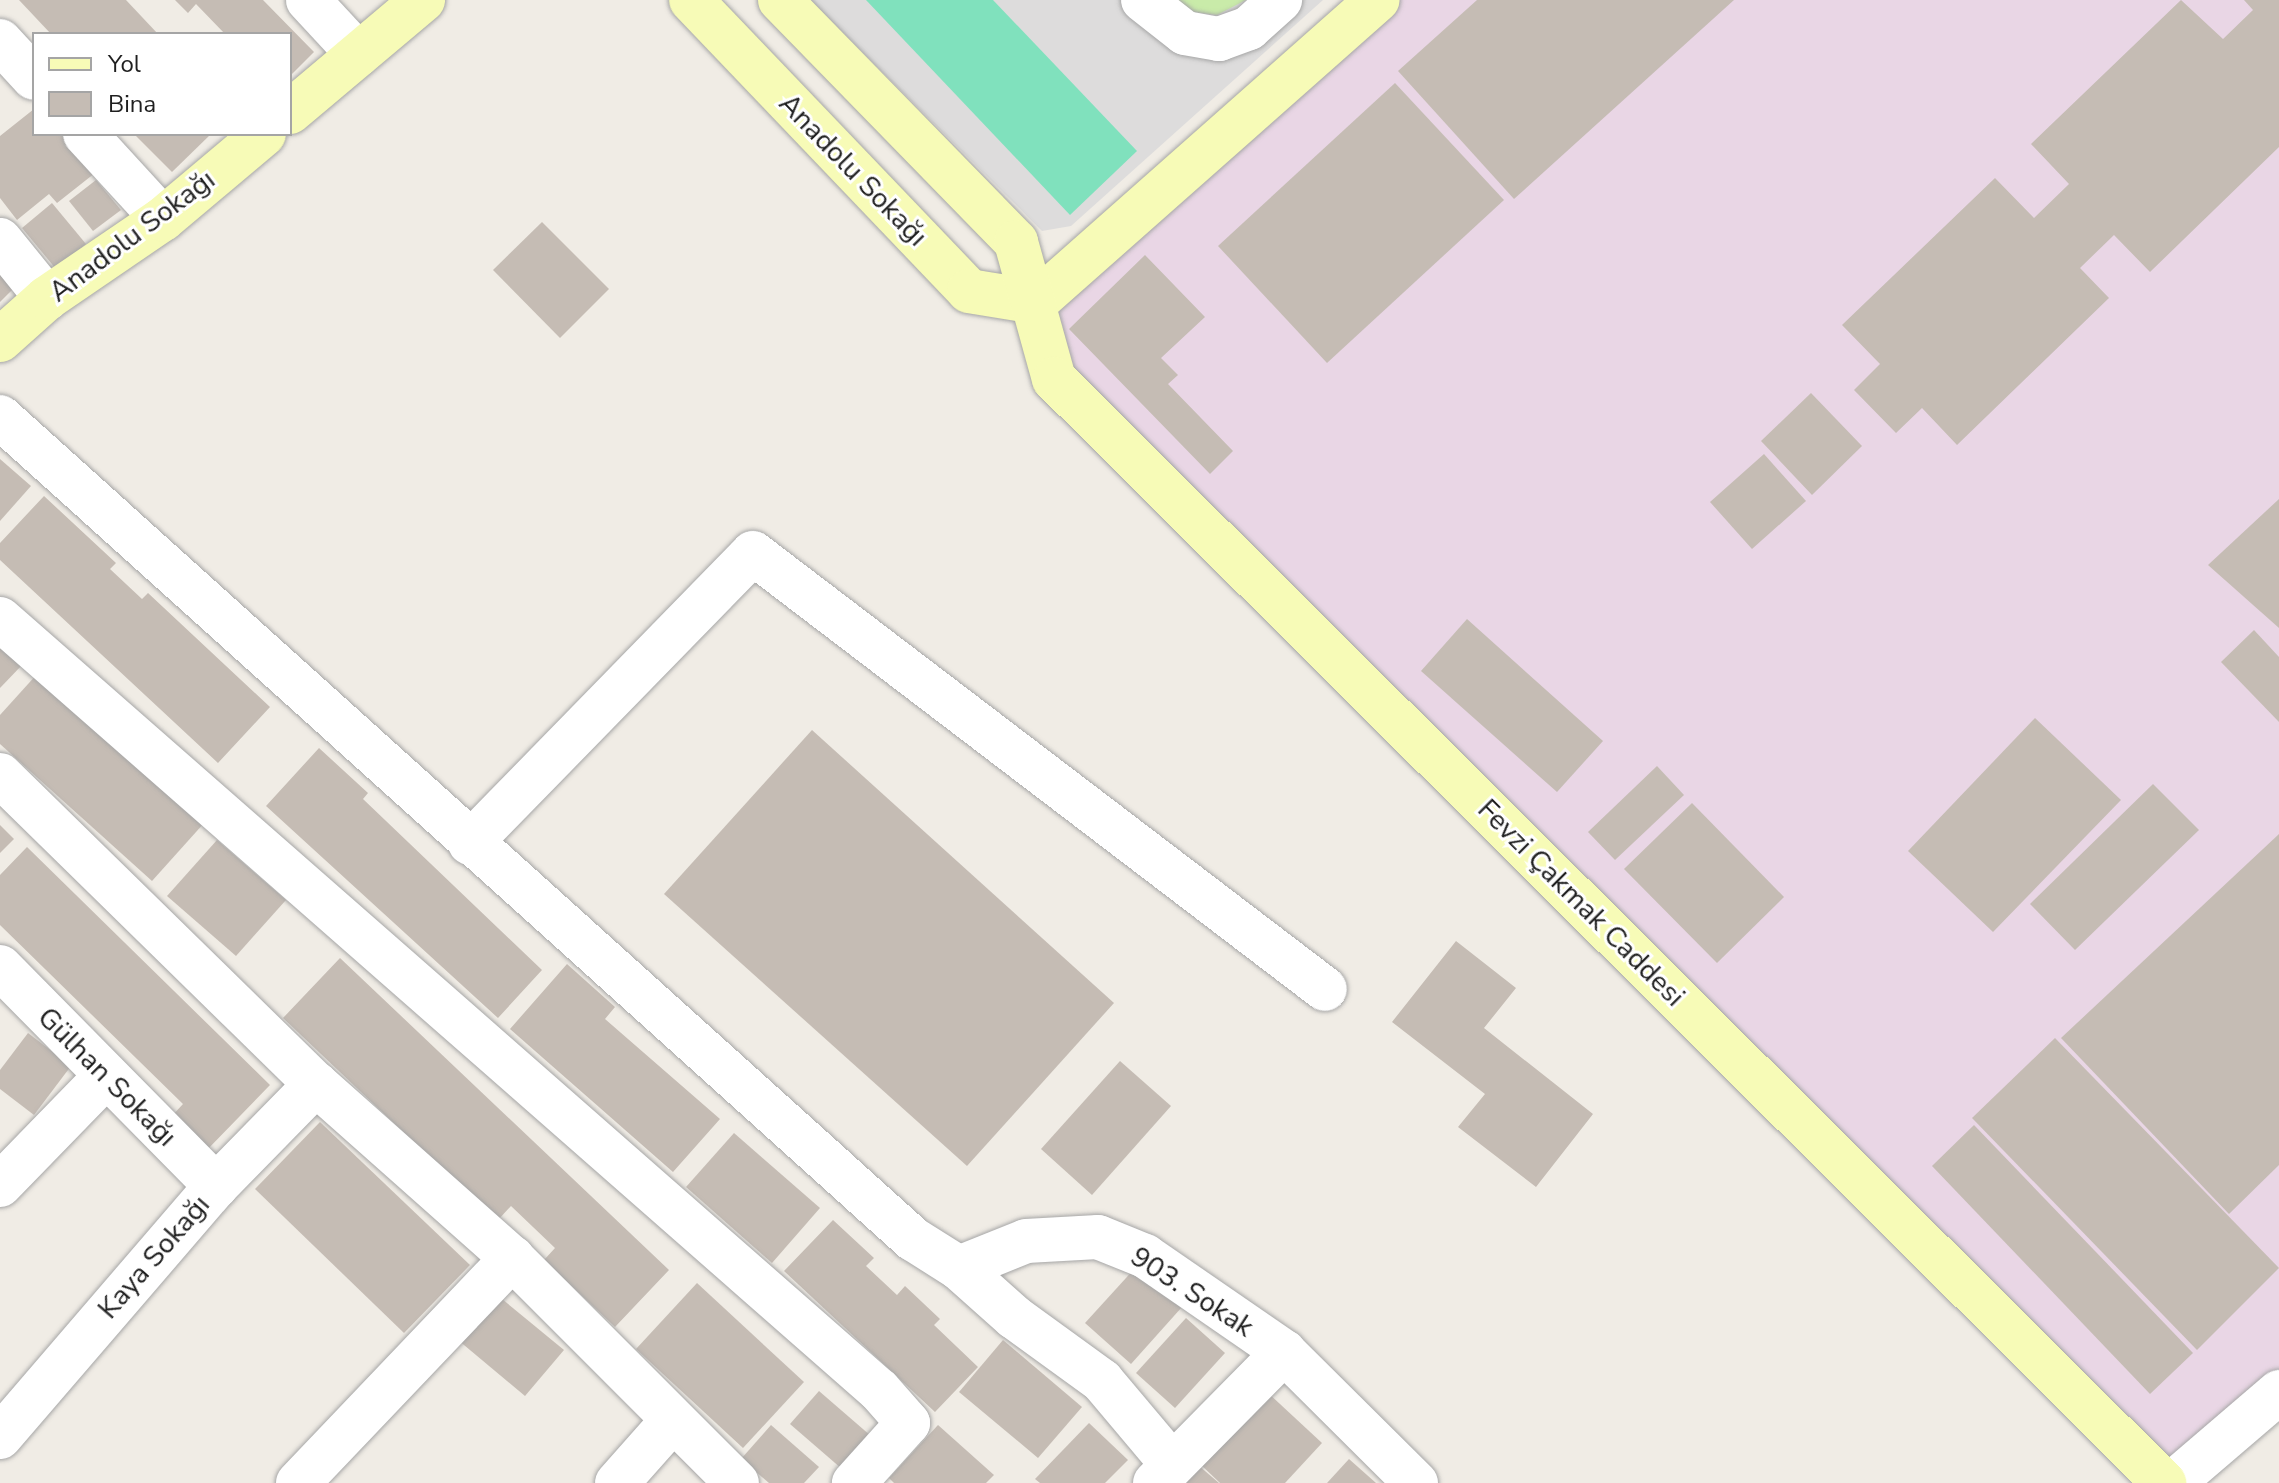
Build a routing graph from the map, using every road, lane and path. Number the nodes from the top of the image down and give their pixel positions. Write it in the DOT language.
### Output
graph roads {
  1 [pos="308,0"];
  2 [pos="423,0"];
  3 [pos="691,0"];
  4 [pos="780,0"];
  5 [pos="1143,0"];
  6 [pos="1280,0"];
  7 [pos="1377,0"];
  8 [pos="0,41"];
  9 [pos="358,54"];
  10 [pos="32,76"];
  11 [pos="292,110"];
  12 [pos="87,136"];
  13 [pos="262,136"];
  14 [pos="163,219"];
  15 [pos="0,240"];
  16 [pos="47,298"];
  17 [pos="1036,302"];
  18 [pos="0,340"];
  19 [pos="0,417"];
  20 [pos="0,619"];
  21 [pos="0,775"];
  22 [pos="470,843"];
  23 [pos="0,967"];
  24 [pos="1325,989"];
  25 [pos="106,1076"];
  26 [pos="316,1084"];
  27 [pos="0,1185"];
  28 [pos="216,1186"];
  29 [pos="512,1258"];
  30 [pos="959,1268"];
  31 [pos="1284,1352"];
  32 [pos="2279,1392"];
  33 [pos="672,1421"];
  34 [pos="0,1437"];
  35 [pos="1163,1473"];
  36 [pos="865,1480"];
  37 [pos="298,1483"];
  38 [pos="617,1483"];
  39 [pos="737,1483"];
  40 [pos="1416,1483"];
  41 [pos="2164,1483"];
  42 [pos="2173,1483"];
  1 -- 9 [label="street"];
  2 -- 9 [label="street"];
  3 -- 17 [label="street, Anadolu Sokağı"];
  4 -- 17 [label="street"];
  5 -- 6 [label="street"];
  7 -- 17 [label="street"];
  8 -- 10 [label="street"];
  9 -- 11 [label="street"];
  12 -- 14 [label="street"];
  13 -- 14 [label="street, Anadolu Sokağı"];
  14 -- 16 [label="street, Anadolu Sokağı"];
  15 -- 16 [label="street"];
  16 -- 18 [label="street, Anadolu Sokağı"];
  17 -- 41 [label="street, Fevzi Çakmak Caddesi"];
  19 -- 22 [label="street"];
  20 -- 36 [label="street"];
  21 -- 26 [label="street"];
  22 -- 24 [label="street"];
  22 -- 30 [label="street"];
  23 -- 25 [label="street, Gülhan Sokağı"];
  25 -- 27 [label="street"];
  25 -- 28 [label="street, Gülhan Sokağı"];
  26 -- 28 [label="street, Kaya Sokağı"];
  26 -- 29 [label="street"];
  28 -- 34 [label="street, Kaya Sokağı"];
  29 -- 33 [label="street"];
  29 -- 37 [label="street"];
  30 -- 31 [label="street, 903. Sokak"];
  30 -- 35 [label="street"];
  31 -- 35 [label="street"];
  31 -- 40 [label="street, 903. Sokak"];
  32 -- 42 [label="street"];
  33 -- 38 [label="street"];
  33 -- 39 [label="street"];
}
